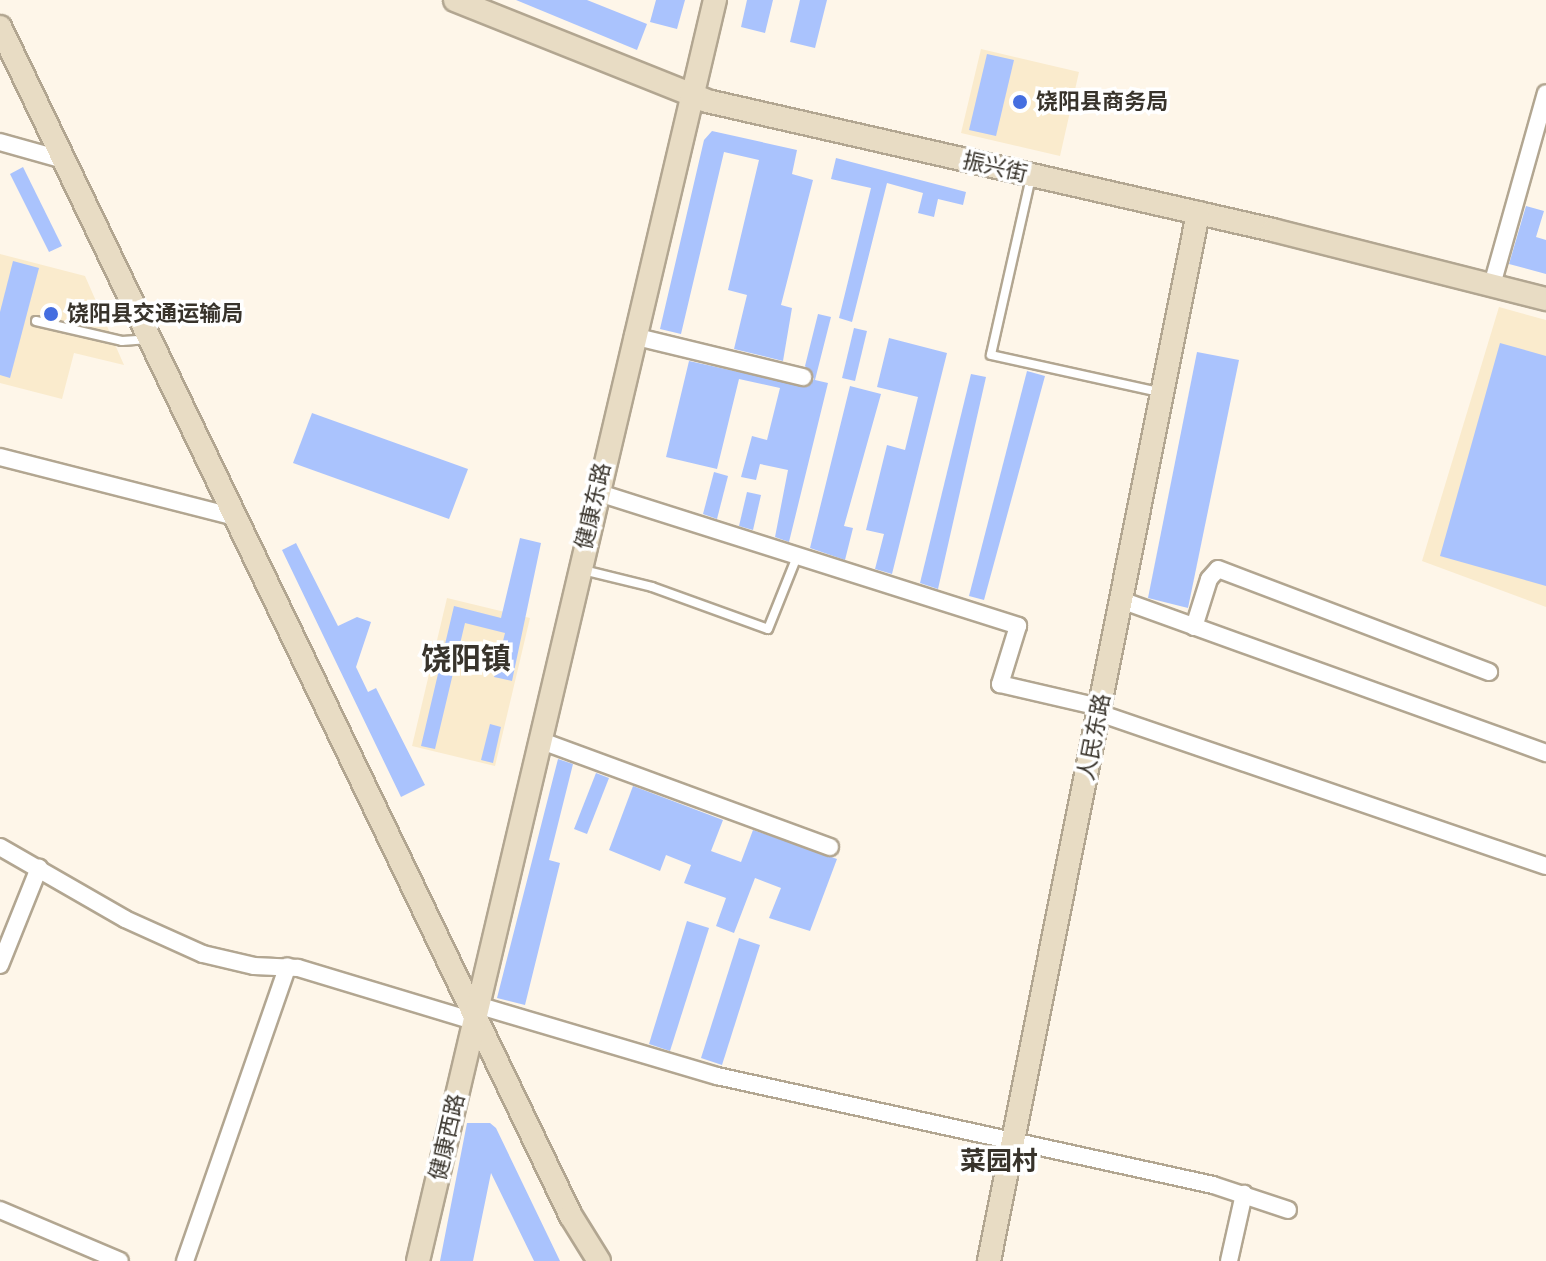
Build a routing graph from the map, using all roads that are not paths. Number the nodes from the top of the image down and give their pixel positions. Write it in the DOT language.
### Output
graph roads {
  1 [pos="455,0"];
  2 [pos="715,0"];
  3 [pos="0,27"];
  4 [pos="1546,93"];
  5 [pos="691,96"];
  6 [pos="0,142"];
  7 [pos="64,160"];
  8 [pos="1031,176"];
  9 [pos="1198,213"];
  10 [pos="1492,285"];
  11 [pos="1546,299"];
  12 [pos="36,321"];
  13 [pos="633,336"];
  14 [pos="150,338"];
  15 [pos="803,377"];
  16 [pos="1163,393"];
  17 [pos="0,457"];
  18 [pos="596,492"];
  19 [pos="236,517"];
  20 [pos="796,559"];
  21 [pos="578,568"];
  22 [pos="1121,600"];
  23 [pos="1194,627"];
  24 [pos="1489,672"];
  25 [pos="1099,710"];
  26 [pos="539,740"];
  27 [pos="1546,753"];
  28 [pos="0,847"];
  29 [pos="830,847"];
  30 [pos="1546,866"];
  31 [pos="39,868"];
  32 [pos="0,965"];
  33 [pos="288,966"];
  34 [pos="475,1013"];
  35 [pos="1013,1140"];
  36 [pos="1244,1194"];
  37 [pos="0,1210"];
  38 [pos="1288,1210"];
  39 [pos="120,1261"];
  40 [pos="185,1261"];
  41 [pos="418,1261"];
  42 [pos="599,1261"];
  43 [pos="989,1261"];
  44 [pos="1229,1261"];
  1 -- 5 [label="street, 振兴街"];
  2 -- 5 [label="street, 健康东路"];
  3 -- 7 [label="street"];
  4 -- 10 [label="street"];
  5 -- 8 [label="street, 振兴街"];
  5 -- 13 [label="street, 健康东路"];
  6 -- 7 [label="street"];
  7 -- 14 [label="street"];
  8 -- 9 [label="street, 振兴街"];
  8 -- 16 [label="lane"];
  9 -- 10 [label="street, 振兴街"];
  9 -- 16 [label="street, 人民东路"];
  10 -- 11 [label="street, 振兴街"];
  12 -- 14 [label="lane"];
  13 -- 15 [label="street"];
  13 -- 18 [label="street, 健康东路"];
  14 -- 19 [label="street"];
  16 -- 22 [label="street, 人民东路"];
  17 -- 19 [label="street"];
  18 -- 20 [label="street"];
  18 -- 21 [label="street, 健康东路"];
  19 -- 34 [label="street"];
  20 -- 21 [label="lane"];
  20 -- 25 [label="street"];
  21 -- 26 [label="street, 健康东路"];
  22 -- 23 [label="street"];
  22 -- 25 [label="street, 人民东路"];
  23 -- 24 [label="street"];
  23 -- 27 [label="street"];
  25 -- 30 [label="street"];
  25 -- 35 [label="street, 人民东路"];
  26 -- 29 [label="street"];
  26 -- 34 [label="street, 健康东路"];
  28 -- 31 [label="street"];
  31 -- 32 [label="street"];
  31 -- 33 [label="street"];
  33 -- 34 [label="street"];
  33 -- 40 [label="street"];
  34 -- 35 [label="street"];
  34 -- 41 [label="street, 健康西路"];
  34 -- 42 [label="street"];
  35 -- 36 [label="street"];
  35 -- 43 [label="street, 人民东路"];
  36 -- 38 [label="street"];
  36 -- 44 [label="street"];
  37 -- 39 [label="street"];
}
